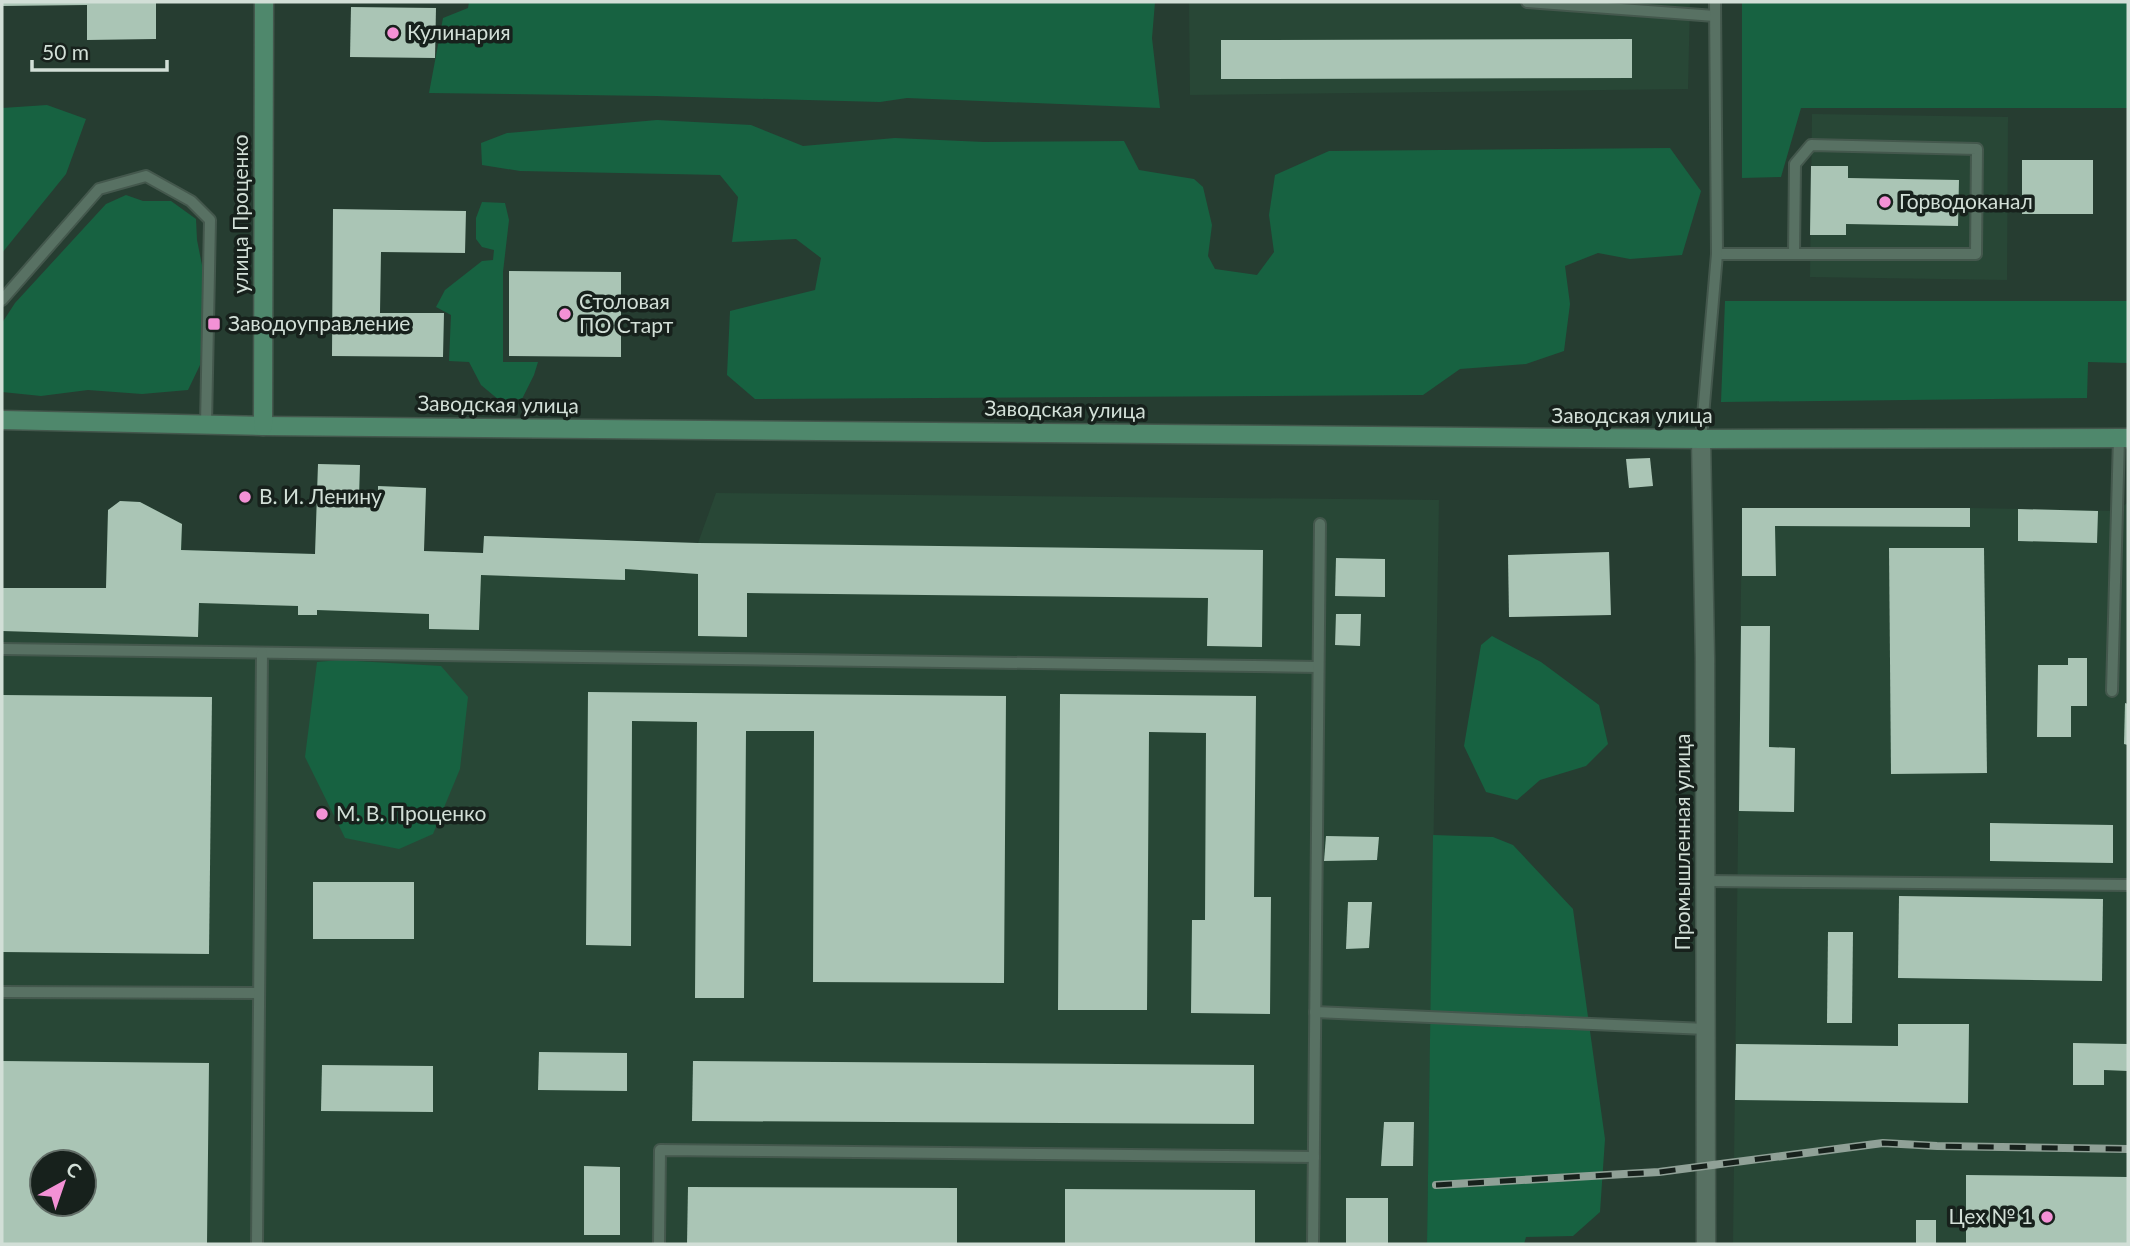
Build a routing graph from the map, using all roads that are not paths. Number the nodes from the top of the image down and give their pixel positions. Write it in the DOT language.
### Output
graph roads {
  1 [pos="264,2"];
  2 [pos="1527,2"];
  3 [pos="1715,2"];
  4 [pos="1715,16"];
  5 [pos="1717,254"];
  6 [pos="1794,254"];
  7 [pos="2,300"];
  8 [pos="2,420"];
  9 [pos="206,425"];
  10 [pos="263,426"];
  11 [pos="2124,438"];
  12 [pos="1701,439"];
  13 [pos="1320,524"];
  14 [pos="2,649"];
  15 [pos="262,653"];
  16 [pos="1318,667"];
  17 [pos="2112,691"];
  18 [pos="1706,881"];
  19 [pos="2128,885"];
  20 [pos="2,992"];
  21 [pos="259,993"];
  22 [pos="1315,1012"];
  23 [pos="1706,1029"];
  24 [pos="1314,1157"];
  25 [pos="257,1244"];
  26 [pos="659,1244"];
  27 [pos="1313,1244"];
  28 [pos="1706,1244"];
  1 -- 10 [label="main road, улица Проценко"];
  2 -- 4 [label="lane"];
  3 -- 4 [label="lane"];
  4 -- 5 [label="lane"];
  5 -- 6 [label="lane"];
  5 -- 12 [label="lane"];
  6 -- 6 [label="lane"];
  7 -- 9 [label="lane"];
  8 -- 9 [label="main road, Заводская улица"];
  9 -- 10 [label="main road, Заводская улица"];
  10 -- 12 [label="main road, Заводская улица"];
  11 -- 12 [label="main road, Заводская улица"];
  11 -- 17 [label="lane"];
  12 -- 18 [label="street, Промышленная улица"];
  13 -- 16 [label="lane"];
  14 -- 15 [label="lane"];
  15 -- 16 [label="lane"];
  15 -- 21 [label="lane"];
  16 -- 22 [label="lane"];
  18 -- 19 [label="lane"];
  18 -- 23 [label="street, Промышленная улица"];
  20 -- 21 [label="lane"];
  21 -- 25 [label="lane"];
  22 -- 23 [label="lane"];
  22 -- 24 [label="lane"];
  23 -- 28 [label="street, Промышленная улица"];
  24 -- 26 [label="lane"];
  24 -- 27 [label="lane"];
}
